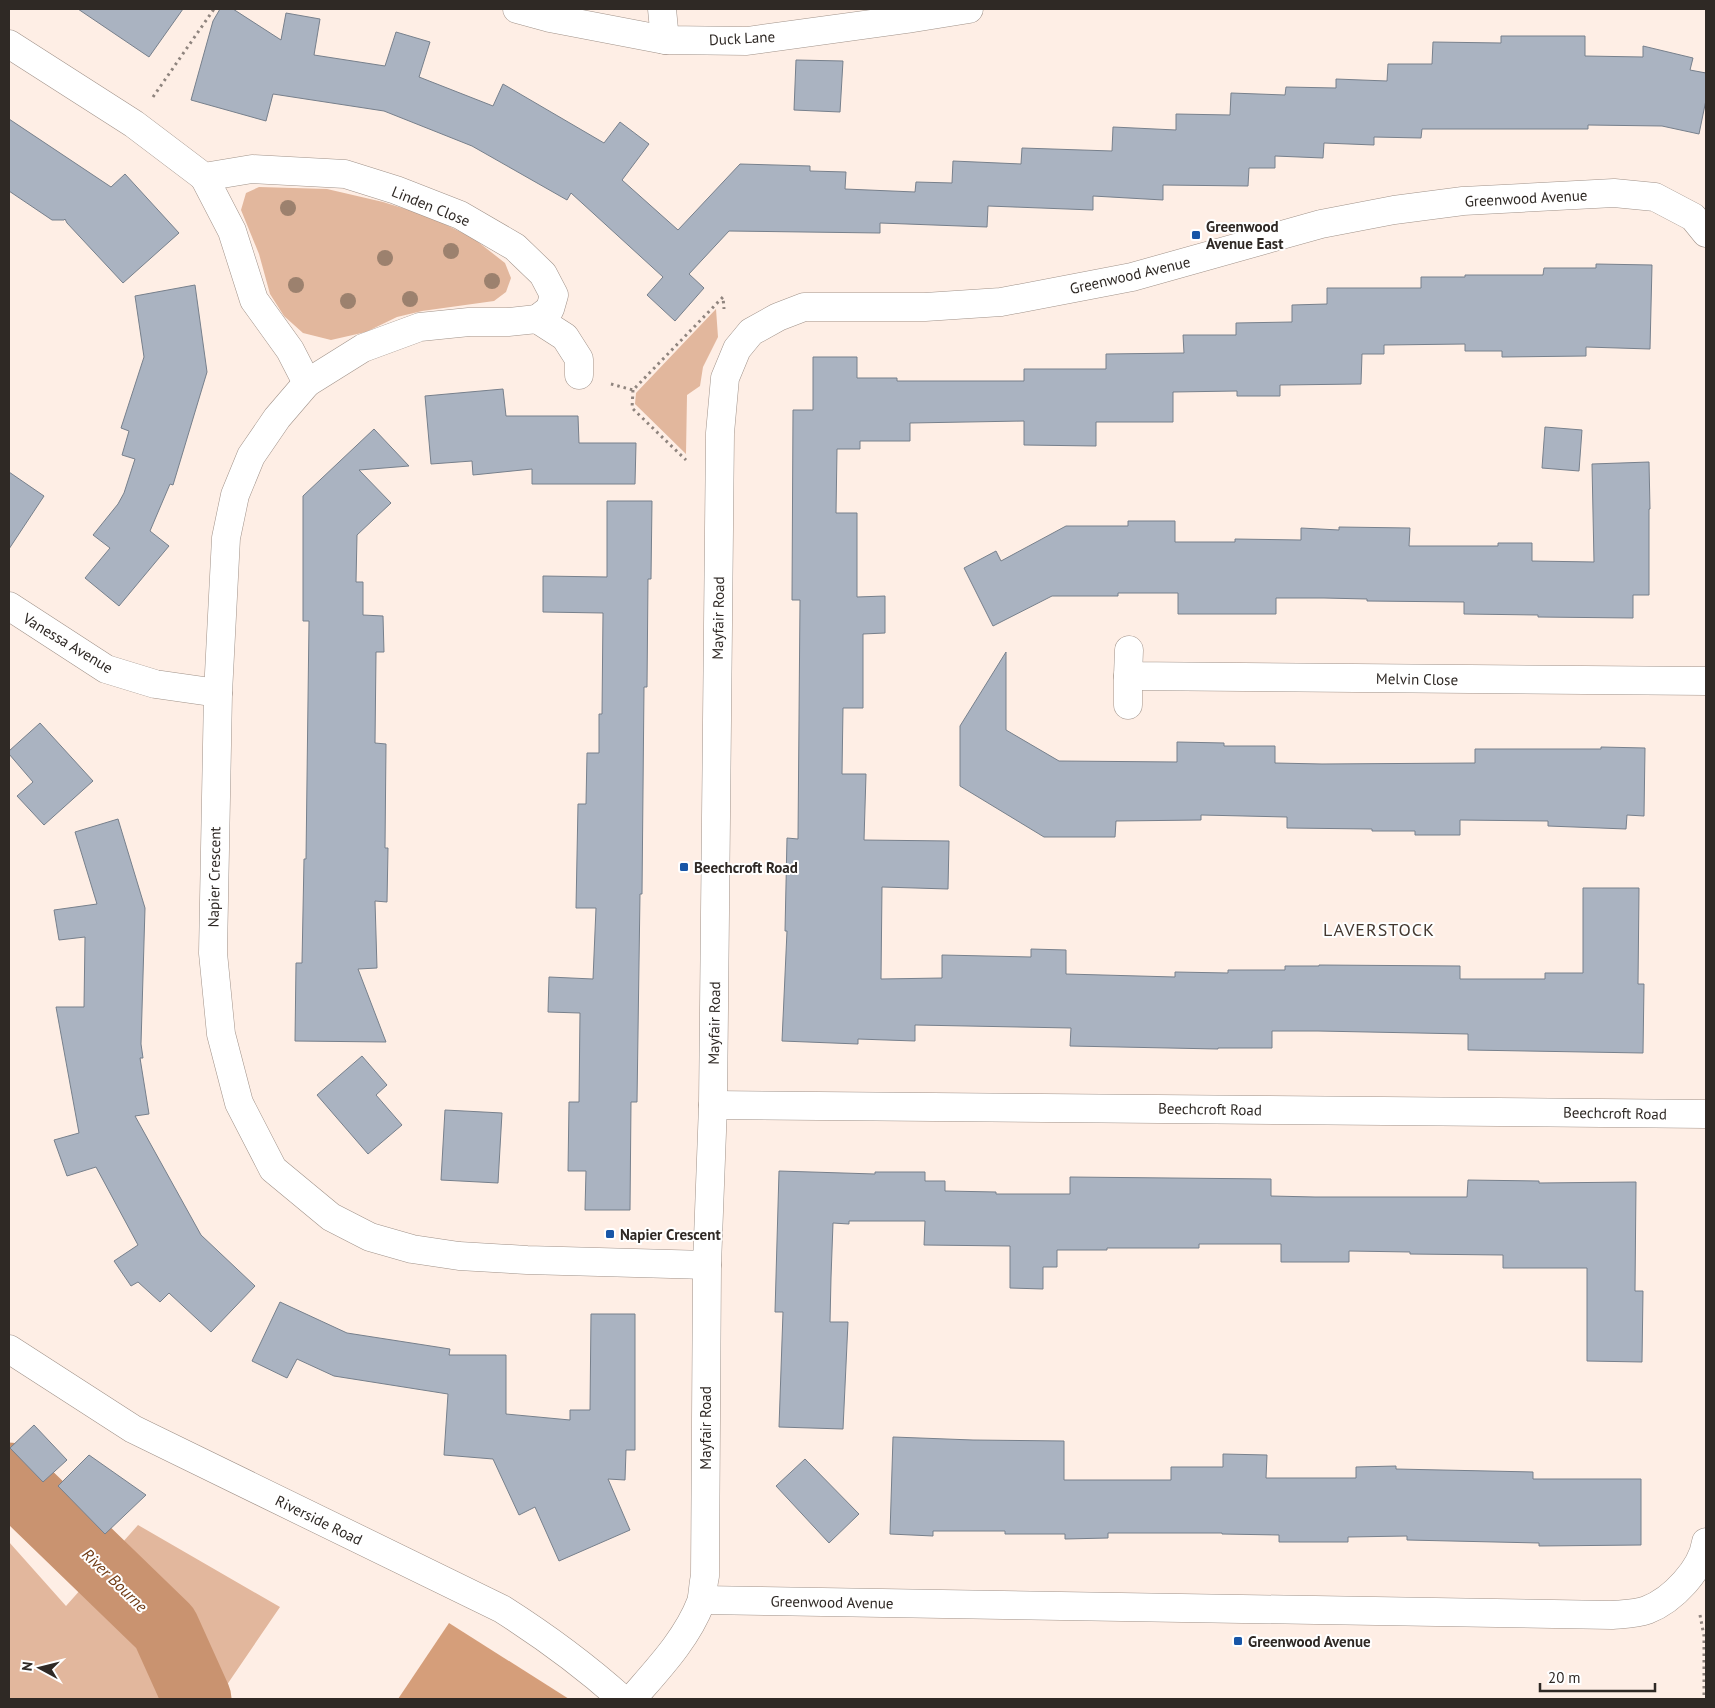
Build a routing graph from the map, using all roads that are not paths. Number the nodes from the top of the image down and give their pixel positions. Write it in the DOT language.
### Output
graph roads {
  1 [pos="517,9"];
  2 [pos="662,9"];
  3 [pos="969,9"];
  4 [pos="665,40"];
  5 [pos="9,44"];
  6 [pos="204,177"];
  7 [pos="1706,233"];
  8 [pos="537,319"];
  9 [pos="751,332"];
  10 [pos="579,376"];
  11 [pos="307,383"];
  12 [pos="9,606"];
  13 [pos="1706,681"];
  14 [pos="218,693"];
  15 [pos="1128,705"];
  16 [pos="713,1105"];
  17 [pos="1706,1114"];
  18 [pos="706,1265"];
  19 [pos="9,1349"];
  20 [pos="1706,1542"];
  21 [pos="702,1600"];
  22 [pos="622,1699"];
  23 [pos="632,1699"];
  1 -- 4 [label="street, Duck Lane"];
  2 -- 4 [label="street"];
  3 -- 4 [label="street, Duck Lane"];
  5 -- 6 [label="street"];
  6 -- 8 [label="street, Linden Close"];
  6 -- 11 [label="street"];
  7 -- 9 [label="street, Greenwood Avenue"];
  8 -- 10 [label="street"];
  8 -- 11 [label="street, Napier Crescent"];
  9 -- 16 [label="street, Mayfair Road"];
  11 -- 14 [label="street, Napier Crescent"];
  12 -- 14 [label="street, Vanessa Avenue"];
  13 -- 15 [label="street, Melvin Close"];
  14 -- 18 [label="street, Napier Crescent"];
  16 -- 17 [label="street, Beechcroft Road"];
  16 -- 18 [label="street, Mayfair Road"];
  18 -- 21 [label="street, Mayfair Road"];
  19 -- 22 [label="street, Riverside Road"];
  20 -- 21 [label="street, Greenwood Avenue"];
  21 -- 23 [label="street, Mayfair Road"];
}
